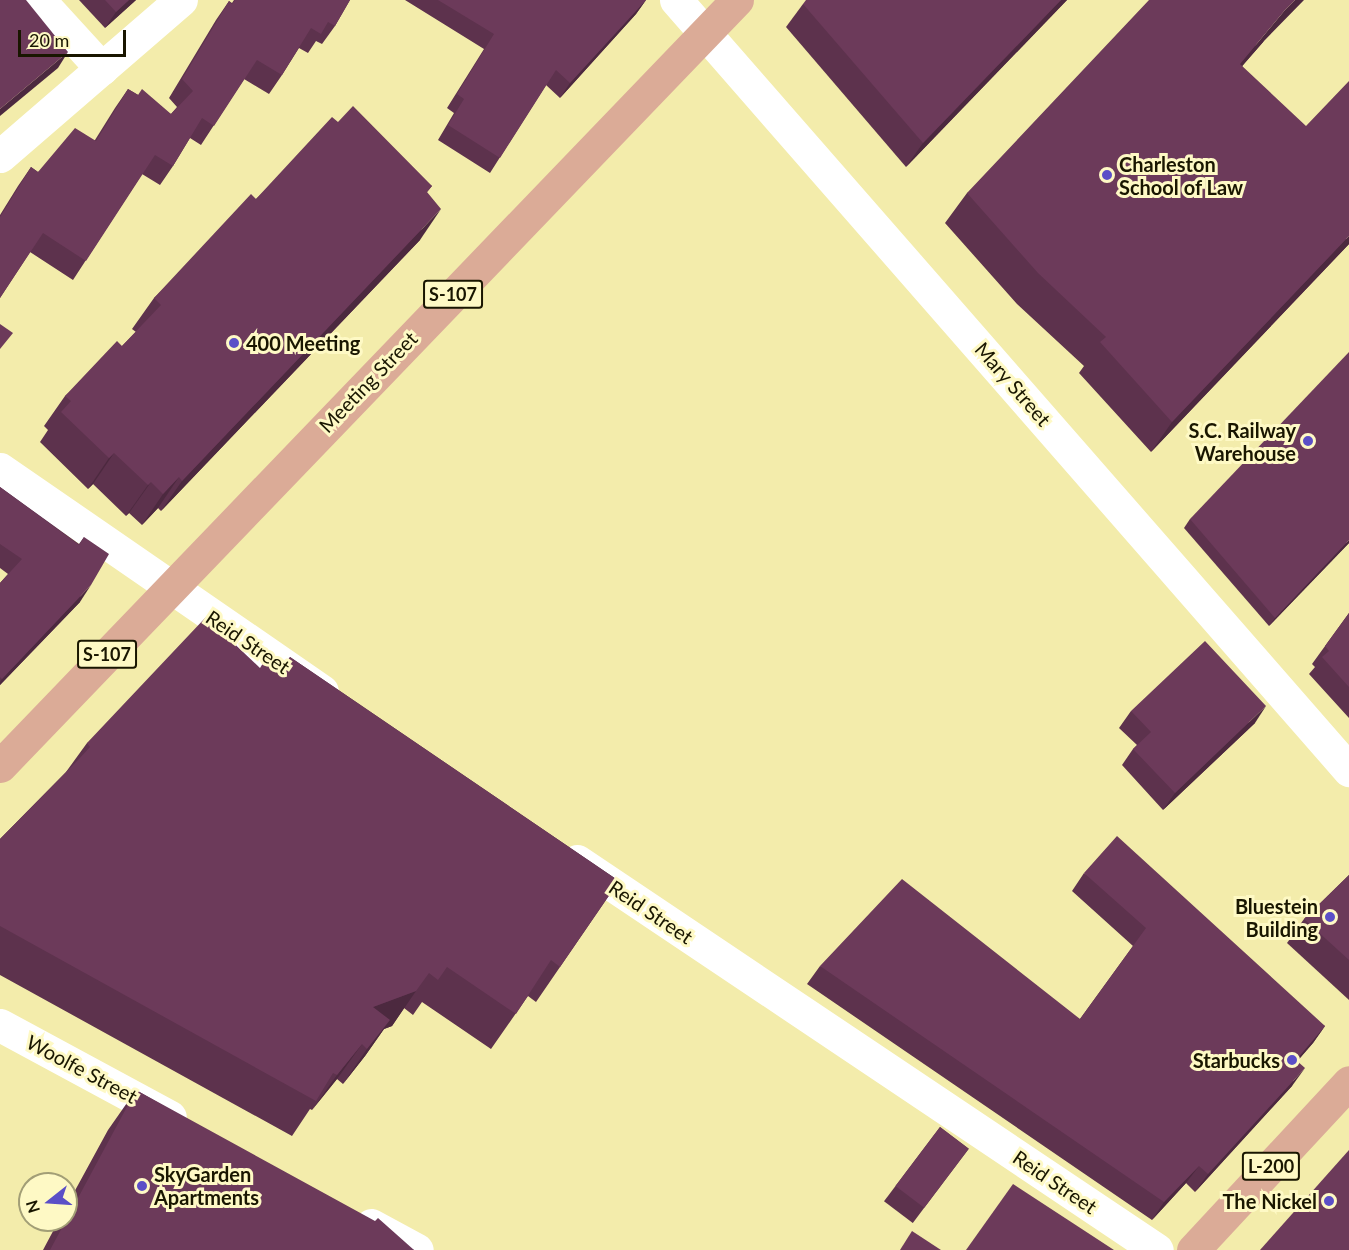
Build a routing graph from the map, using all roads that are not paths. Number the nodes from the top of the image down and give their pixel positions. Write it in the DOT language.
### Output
graph roads {
  1 [pos="39,0"];
  2 [pos="181,0"];
  3 [pos="676,0"];
  4 [pos="737,0"];
  5 [pos="705,34"];
  6 [pos="102,69"];
  7 [pos="0,156"];
  8 [pos="0,469"];
  9 [pos="169,589"];
  10 [pos="344,706"];
  11 [pos="0,766"];
  12 [pos="1349,770"];
  13 [pos="552,845"];
  14 [pos="0,1025"];
  15 [pos="1349,1082"];
  16 [pos="192,1129"];
  17 [pos="344,1210"];
  18 [pos="417,1250"];
  19 [pos="1157,1250"];
  20 [pos="1193,1250"];
  1 -- 6 [label="street"];
  2 -- 6 [label="street"];
  3 -- 5 [label="street, Mary Street"];
  4 -- 5 [label="main road, Meeting Street / S-107"];
  5 -- 9 [label="main road, Meeting Street / S-107"];
  5 -- 12 [label="street, Mary Street"];
  6 -- 7 [label="street"];
  8 -- 9 [label="street, Reid Street"];
  9 -- 10 [label="street, Reid Street"];
  9 -- 11 [label="main road, Meeting Street / S-107"];
  13 -- 19 [label="street, Reid Street"];
  14 -- 16 [label="street, Woolfe Street"];
  15 -- 20 [label="main road, L-200"];
  17 -- 18 [label="street"];
}
